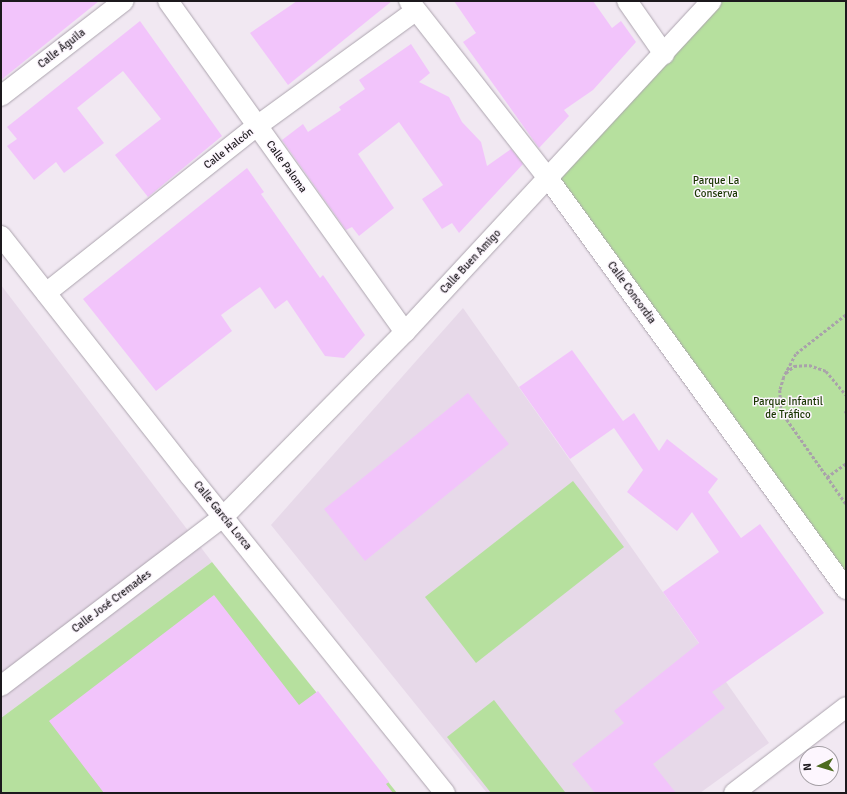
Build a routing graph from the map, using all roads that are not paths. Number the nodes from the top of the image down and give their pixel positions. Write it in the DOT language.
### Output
graph roads {
  1 [pos="124,1"];
  2 [pos="168,1"];
  3 [pos="628,1"];
  4 [pos="712,1"];
  5 [pos="412,6"];
  6 [pos="664,54"];
  7 [pos="1,96"];
  8 [pos="257,126"];
  9 [pos="548,178"];
  10 [pos="1,236"];
  11 [pos="46,293"];
  12 [pos="405,332"];
  13 [pos="223,517"];
  14 [pos="846,589"];
  15 [pos="1,686"];
  16 [pos="846,707"];
  17 [pos="739,792"];
  18 [pos="445,793"];
  1 -- 7 [label="street, Calle Águila"];
  2 -- 8 [label="street, Calle Paloma"];
  3 -- 6 [label="street"];
  4 -- 6 [label="street, Calle Buen Amigo"];
  5 -- 8 [label="street, Calle Halcón"];
  5 -- 9 [label="street, Calle Concordia"];
  6 -- 9 [label="street, Calle Buen Amigo"];
  8 -- 11 [label="street, Calle Halcón"];
  8 -- 12 [label="street, Calle Paloma"];
  9 -- 12 [label="street, Calle Buen Amigo"];
  9 -- 14 [label="street, Calle Concordia"];
  10 -- 11 [label="street, Calle García Lorca"];
  11 -- 13 [label="street, Calle García Lorca"];
  12 -- 13 [label="street, Calle Buen Amigo"];
  13 -- 15 [label="street, Calle José Cremades"];
  13 -- 18 [label="street, Calle García Lorca"];
  16 -- 17 [label="street"];
}
